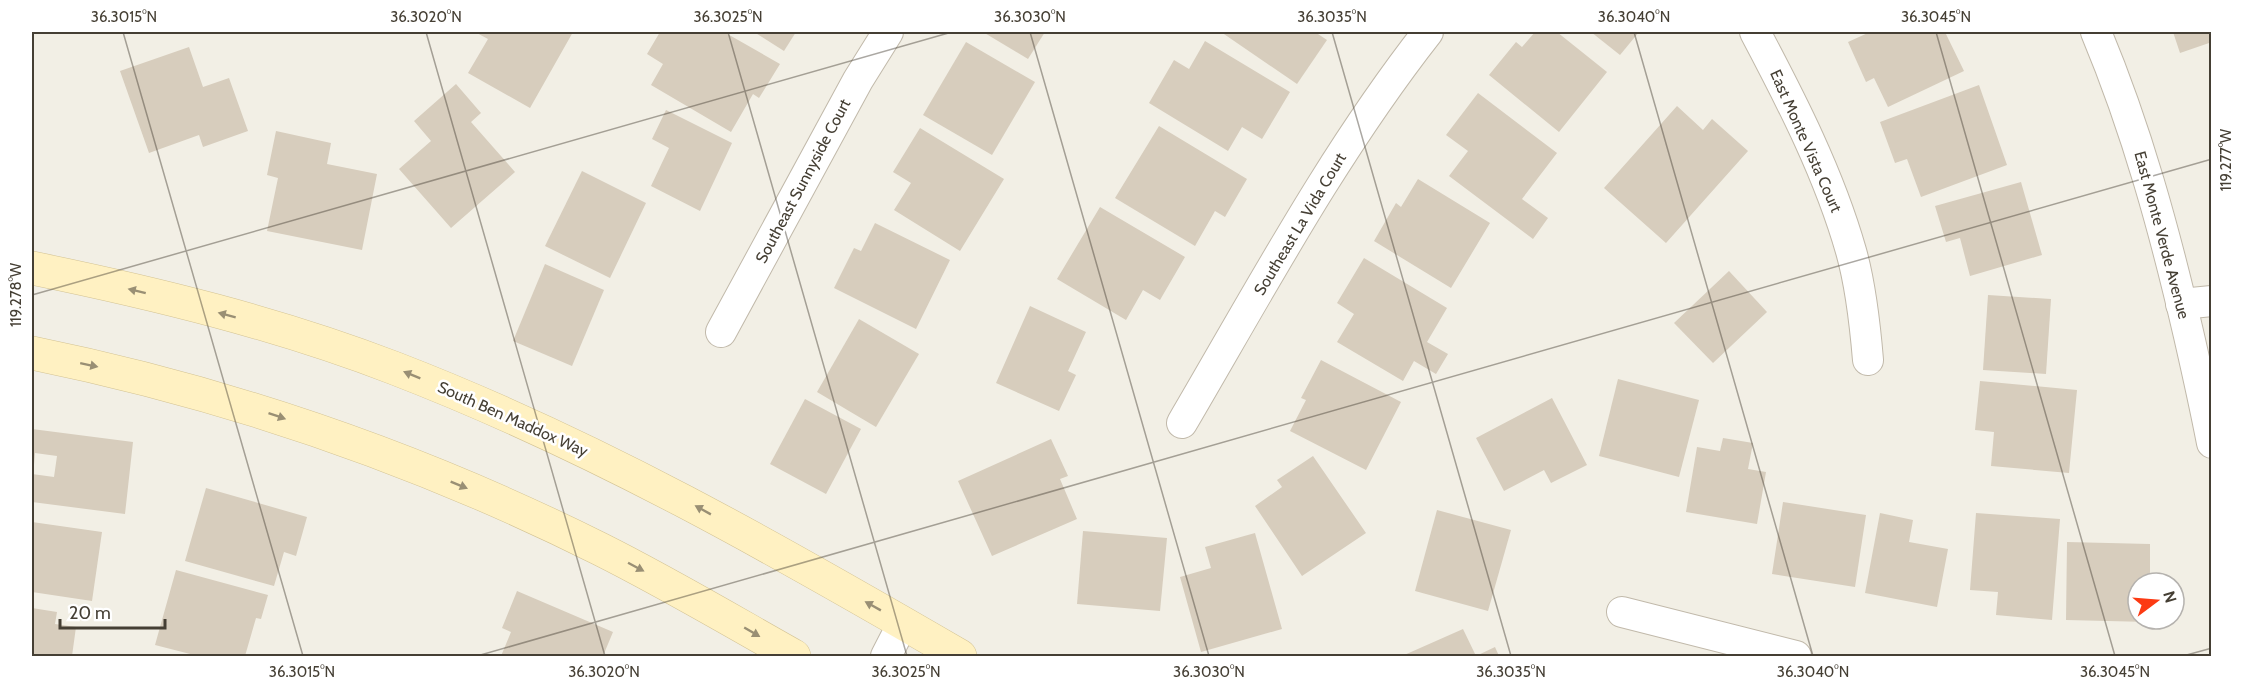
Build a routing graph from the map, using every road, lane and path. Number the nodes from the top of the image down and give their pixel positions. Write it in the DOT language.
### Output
graph roads {
  1 [pos="888,32"];
  2 [pos="1428,32"];
  3 [pos="1755,32"];
  4 [pos="2096,32"];
  5 [pos="32,268"];
  6 [pos="2211,300"];
  7 [pos="2181,304"];
  8 [pos="721,332"];
  9 [pos="32,353"];
  10 [pos="1868,360"];
  11 [pos="1182,423"];
  12 [pos="2211,442"];
  13 [pos="1622,612"];
  14 [pos="903,623"];
  15 [pos="794,657"];
  16 [pos="886,657"];
  17 [pos="960,657"];
  18 [pos="1796,657"];
  1 -- 8 [label="street, Southeast Sunnyside Court"];
  2 -- 11 [label="street, Southeast La Vida Court"];
  3 -- 10 [label="street, East Monte Vista Court"];
  4 -- 7 [label="street, East Monte Verde Avenue"];
  14 -- 5 [label="main road, South Ben Maddox Way, one-way"];
  6 -- 7 [label="street"];
  7 -- 12 [label="street, East Monte Verde Avenue"];
  9 -- 15 [label="main road, one-way"];
  13 -- 18 [label="street"];
  14 -- 16 [label="street"];
  14 -- 17 [label="main road, South Ben Maddox Way"];
}
